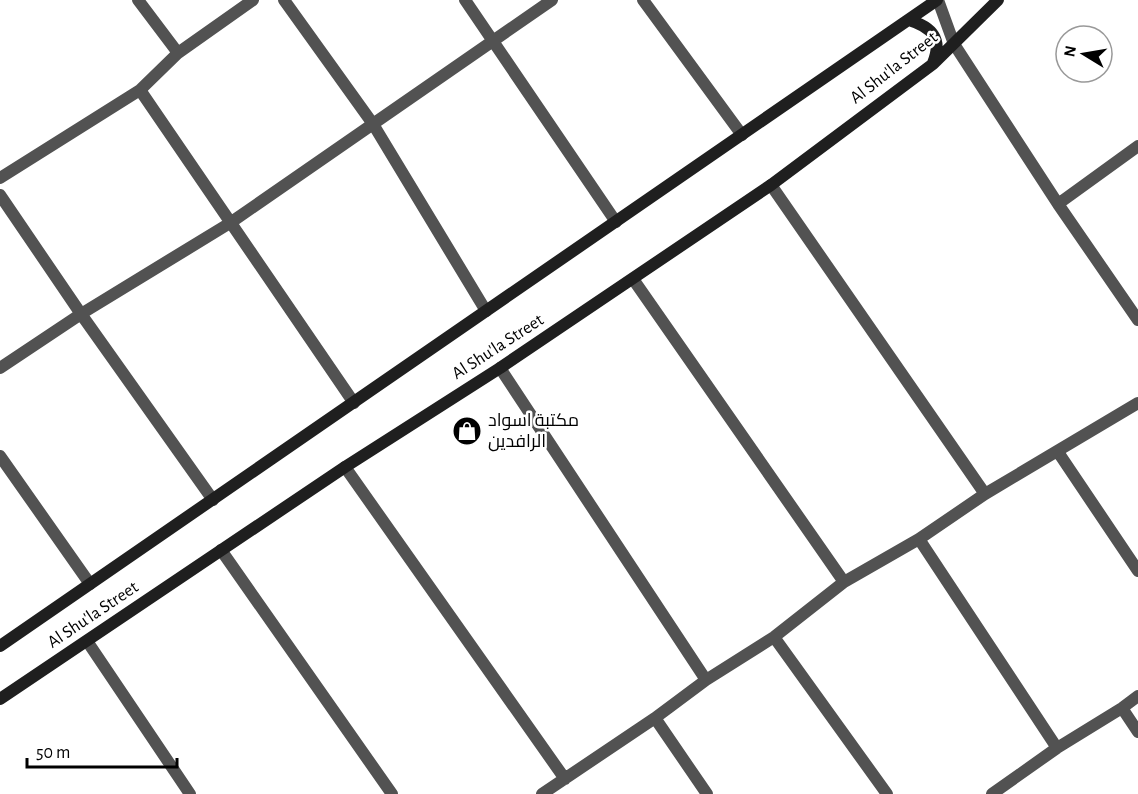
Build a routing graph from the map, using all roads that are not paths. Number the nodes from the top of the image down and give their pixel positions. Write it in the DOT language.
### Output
graph roads {
  1 [pos="138,0"];
  2 [pos="253,0"];
  3 [pos="284,0"];
  4 [pos="465,0"];
  5 [pos="552,0"];
  6 [pos="644,0"];
  7 [pos="938,0"];
  8 [pos="998,0"];
  9 [pos="909,20"];
  10 [pos="492,41"];
  11 [pos="954,44"];
  12 [pos="178,53"];
  13 [pos="933,64"];
  14 [pos="140,90"];
  15 [pos="373,124"];
  16 [pos="742,135"];
  17 [pos="1138,146"];
  18 [pos="0,178"];
  19 [pos="771,185"];
  20 [pos="0,195"];
  21 [pos="1059,204"];
  22 [pos="616,222"];
  23 [pos="230,223"];
  24 [pos="633,279"];
  25 [pos="486,311"];
  26 [pos="81,314"];
  27 [pos="1138,320"];
  28 [pos="0,368"];
  29 [pos="500,368"];
  30 [pos="354,403"];
  31 [pos="1138,403"];
  32 [pos="1058,452"];
  33 [pos="0,456"];
  34 [pos="345,467"];
  35 [pos="985,494"];
  36 [pos="213,500"];
  37 [pos="919,539"];
  38 [pos="221,550"];
  39 [pos="1138,571"];
  40 [pos="844,582"];
  41 [pos="90,584"];
  42 [pos="774,637"];
  43 [pos="87,641"];
  44 [pos="0,646"];
  45 [pos="706,680"];
  46 [pos="1138,696"];
  47 [pos="0,699"];
  48 [pos="1122,708"];
  49 [pos="655,718"];
  50 [pos="1138,732"];
  51 [pos="1057,748"];
  52 [pos="565,779"];
  53 [pos="190,794"];
  54 [pos="392,794"];
  55 [pos="542,794"];
  56 [pos="707,794"];
  57 [pos="888,794"];
  58 [pos="992,794"];
  1 -- 12 [label="street"];
  2 -- 12 [label="street"];
  3 -- 15 [label="street"];
  4 -- 10 [label="street"];
  5 -- 10 [label="street"];
  6 -- 16 [label="street"];
  7 -- 9 [label="main road, Al Shu'la Street"];
  7 -- 11 [label="street"];
  8 -- 11 [label="main road, Al Shu'la Street"];
  9 -- 13 [label="main road"];
  9 -- 16 [label="main road, Al Shu'la Street"];
  10 -- 15 [label="street"];
  10 -- 22 [label="street"];
  11 -- 13 [label="main road, Al Shu'la Street"];
  11 -- 21 [label="street"];
  12 -- 14 [label="street"];
  13 -- 19 [label="main road, Al Shu'la Street"];
  14 -- 18 [label="street"];
  14 -- 23 [label="street"];
  15 -- 23 [label="street"];
  15 -- 25 [label="street"];
  16 -- 22 [label="main road, Al Shu'la Street"];
  17 -- 21 [label="street"];
  19 -- 24 [label="main road, Al Shu'la Street"];
  19 -- 35 [label="street"];
  20 -- 26 [label="street"];
  21 -- 27 [label="street"];
  22 -- 25 [label="main road, Al Shu'la Street"];
  23 -- 26 [label="street"];
  23 -- 30 [label="street"];
  24 -- 29 [label="main road, Al Shu'la Street"];
  24 -- 40 [label="street"];
  25 -- 30 [label="main road, Al Shu'la Street"];
  26 -- 28 [label="street"];
  26 -- 36 [label="street"];
  29 -- 34 [label="main road, Al Shu'la Street"];
  29 -- 45 [label="street"];
  30 -- 36 [label="main road, Al Shu'la Street"];
  31 -- 32 [label="street"];
  32 -- 35 [label="street"];
  32 -- 39 [label="street"];
  33 -- 41 [label="street"];
  34 -- 38 [label="main road, Al Shu'la Street"];
  34 -- 52 [label="street"];
  35 -- 37 [label="street"];
  36 -- 41 [label="main road, Al Shu'la Street"];
  37 -- 40 [label="street"];
  37 -- 51 [label="street"];
  38 -- 43 [label="main road, Al Shu'la Street"];
  38 -- 54 [label="street"];
  40 -- 42 [label="street"];
  41 -- 44 [label="main road, Al Shu'la Street"];
  42 -- 45 [label="street"];
  42 -- 57 [label="street"];
  43 -- 47 [label="main road, Al Shu'la Street"];
  43 -- 53 [label="street"];
  45 -- 49 [label="street"];
  46 -- 48 [label="street"];
  48 -- 50 [label="street"];
  48 -- 51 [label="street"];
  49 -- 52 [label="street"];
  49 -- 56 [label="street"];
  51 -- 58 [label="street"];
  52 -- 55 [label="street"];
}
